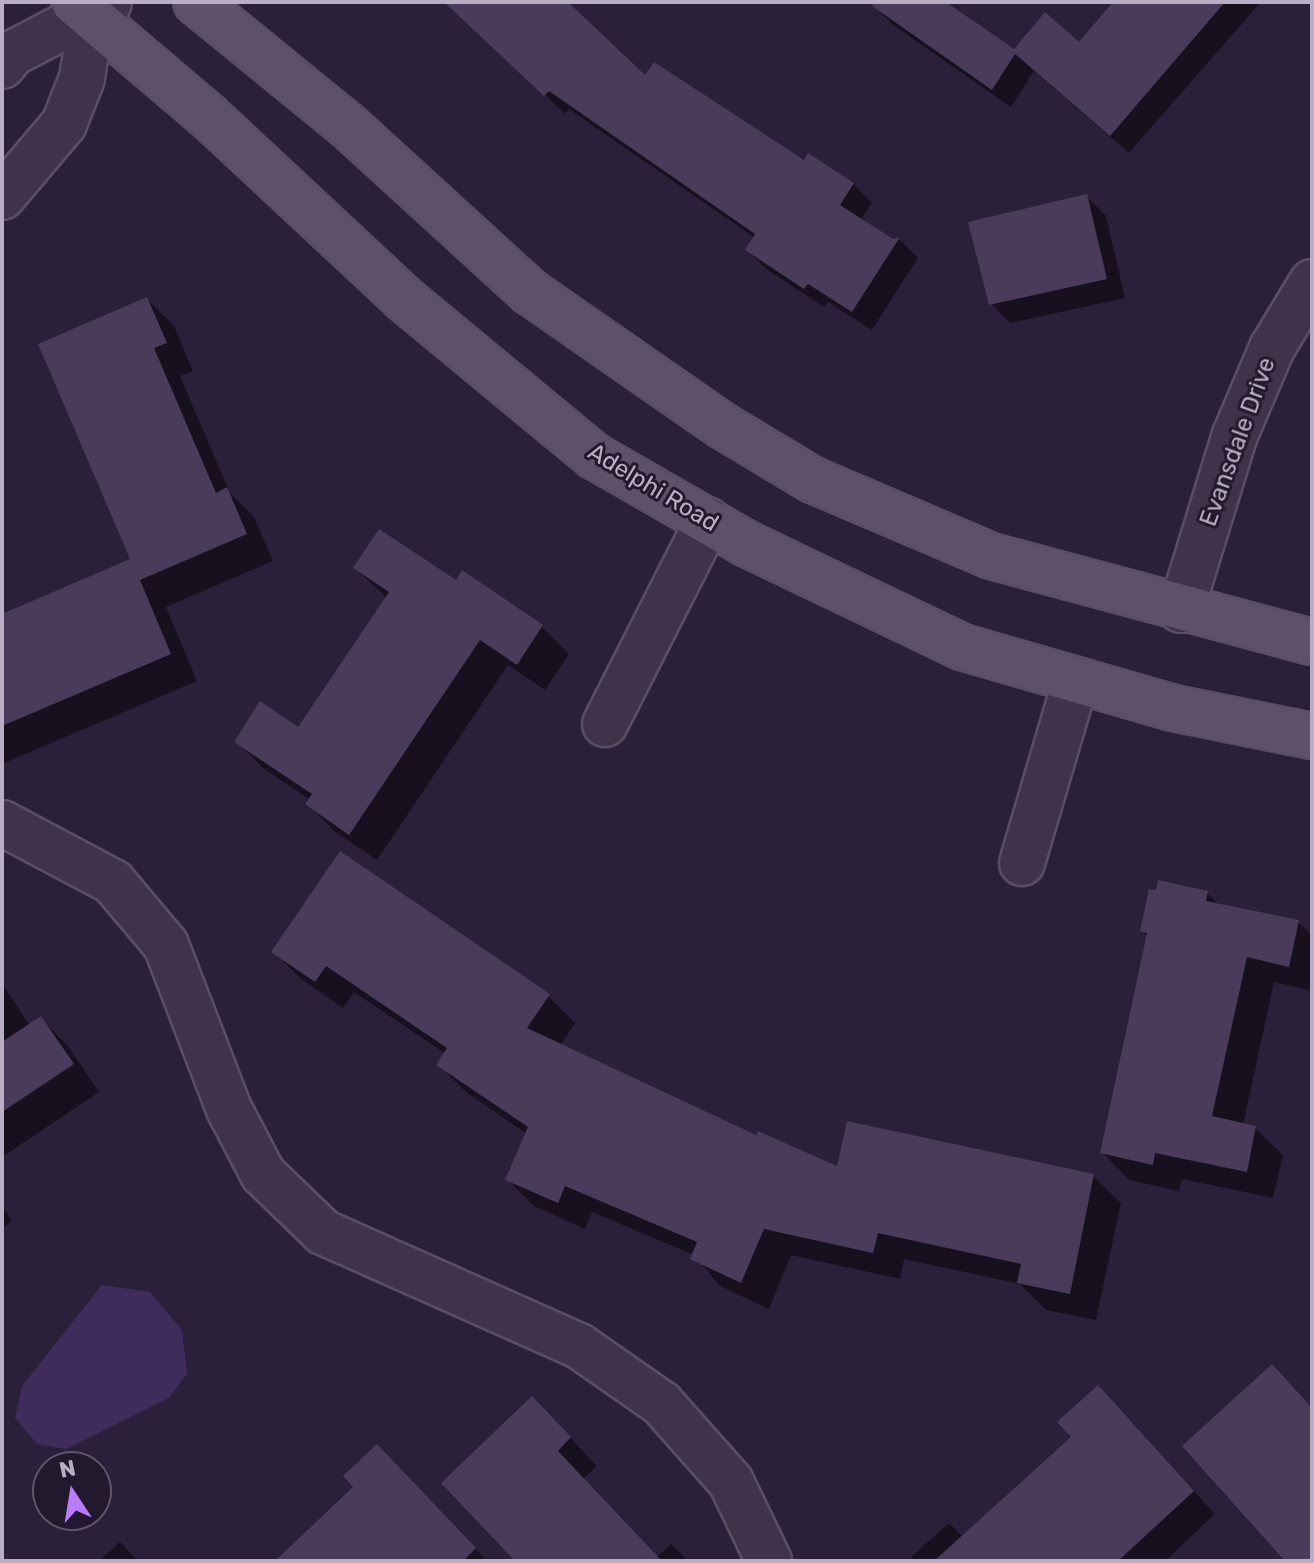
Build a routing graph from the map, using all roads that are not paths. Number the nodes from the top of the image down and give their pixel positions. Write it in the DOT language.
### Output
graph roads {
  1 [pos="196,2"];
  2 [pos="92,6"];
  3 [pos="2,66"];
  4 [pos="2,197"];
  5 [pos="1312,282"];
  6 [pos="708,521"];
  7 [pos="1181,610"];
  8 [pos="1312,642"];
  9 [pos="1076,680"];
  10 [pos="605,724"];
  11 [pos="1312,736"];
  12 [pos="2,823"];
  13 [pos="1022,863"];
  14 [pos="769,1561"];
  1 -- 7 [label="main road"];
  2 -- 3 [label="street"];
  2 -- 4 [label="street"];
  2 -- 6 [label="main road, Adelphi Road"];
  5 -- 7 [label="street, Evansdale Drive"];
  6 -- 9 [label="main road, Adelphi Road"];
  6 -- 10 [label="street"];
  7 -- 8 [label="main road"];
  9 -- 11 [label="main road, Adelphi Road"];
  9 -- 13 [label="street"];
  12 -- 14 [label="street"];
}
